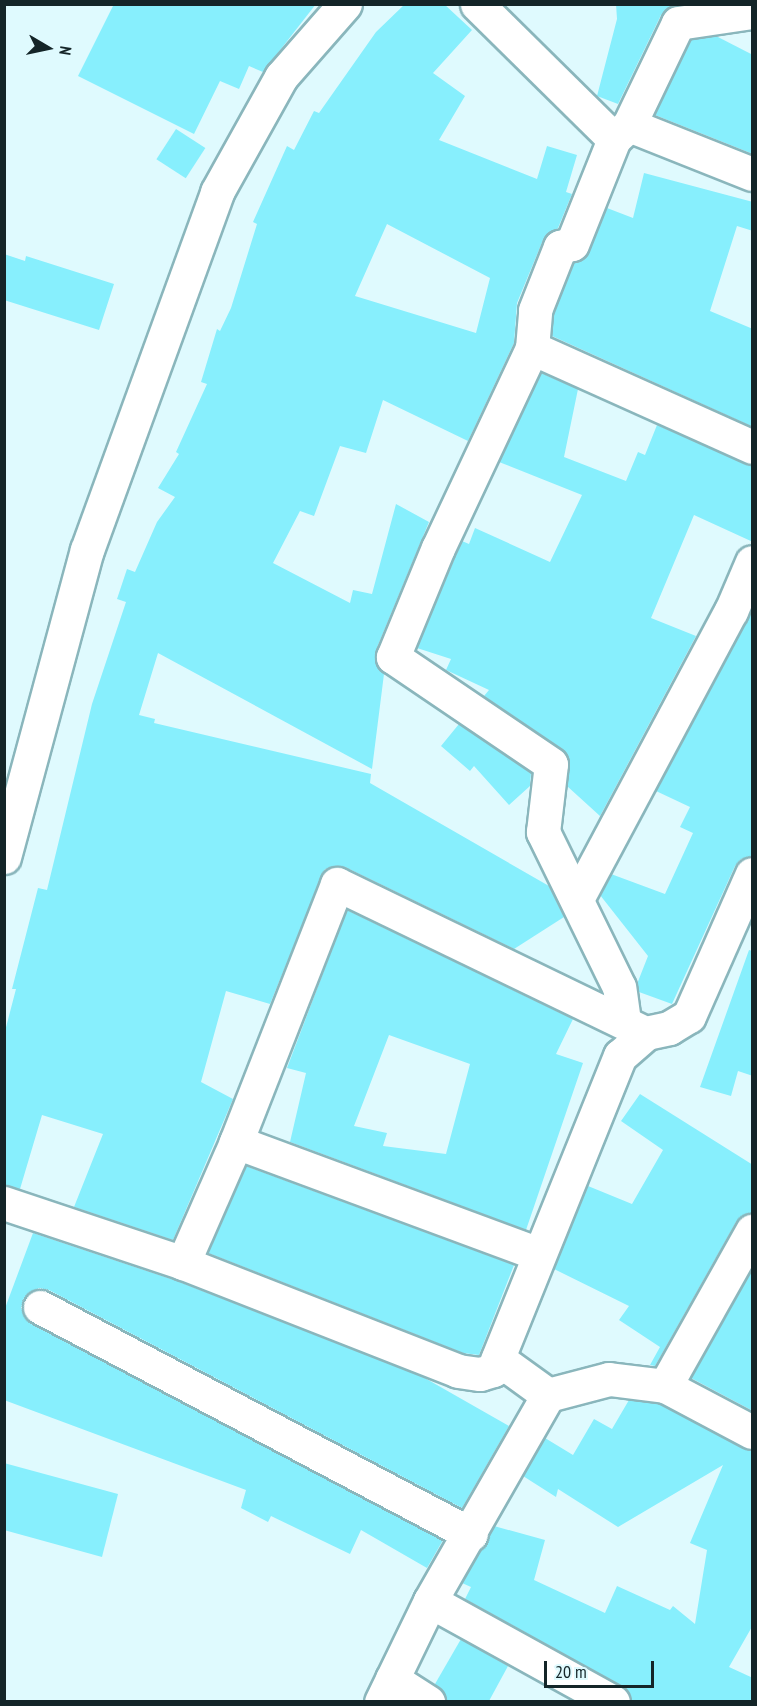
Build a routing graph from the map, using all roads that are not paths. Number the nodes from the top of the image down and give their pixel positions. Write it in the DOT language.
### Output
graph roads {
  1 [pos="345,4"];
  2 [pos="477,4"];
  3 [pos="752,9"];
  4 [pos="621,132"];
  5 [pos="753,174"];
  6 [pos="532,348"];
  7 [pos="753,447"];
  8 [pos="753,562"];
  9 [pos="10,824"];
  10 [pos="4,857"];
  11 [pos="753,874"];
  12 [pos="578,897"];
  13 [pos="635,1027"];
  14 [pos="236,1142"];
  15 [pos="4,1203"];
  16 [pos="753,1231"];
  17 [pos="538,1254"];
  18 [pos="183,1263"];
  19 [pos="40,1307"];
  20 [pos="498,1359"];
  21 [pos="665,1386"];
  22 [pos="548,1395"];
  23 [pos="753,1432"];
  24 [pos="471,1534"];
  25 [pos="430,1601"];
  26 [pos="386,1690"];
  27 [pos="428,1701"];
  28 [pos="613,1701"];
  1 -- 9 [label="street"];
  2 -- 4 [label="street"];
  3 -- 4 [label="street"];
  4 -- 5 [label="street"];
  4 -- 6 [label="street"];
  6 -- 7 [label="street"];
  6 -- 12 [label="street"];
  8 -- 12 [label="street"];
  9 -- 10 [label="street"];
  11 -- 13 [label="street"];
  12 -- 13 [label="street"];
  13 -- 14 [label="street"];
  13 -- 17 [label="street"];
  14 -- 17 [label="street"];
  14 -- 18 [label="street"];
  15 -- 18 [label="street"];
  16 -- 21 [label="street"];
  17 -- 20 [label="street"];
  18 -- 20 [label="street"];
  19 -- 24 [label="street"];
  20 -- 22 [label="street"];
  21 -- 22 [label="street"];
  21 -- 23 [label="street"];
  22 -- 24 [label="street"];
  24 -- 25 [label="street"];
  25 -- 26 [label="street"];
  25 -- 28 [label="street"];
  26 -- 27 [label="street"];
}
